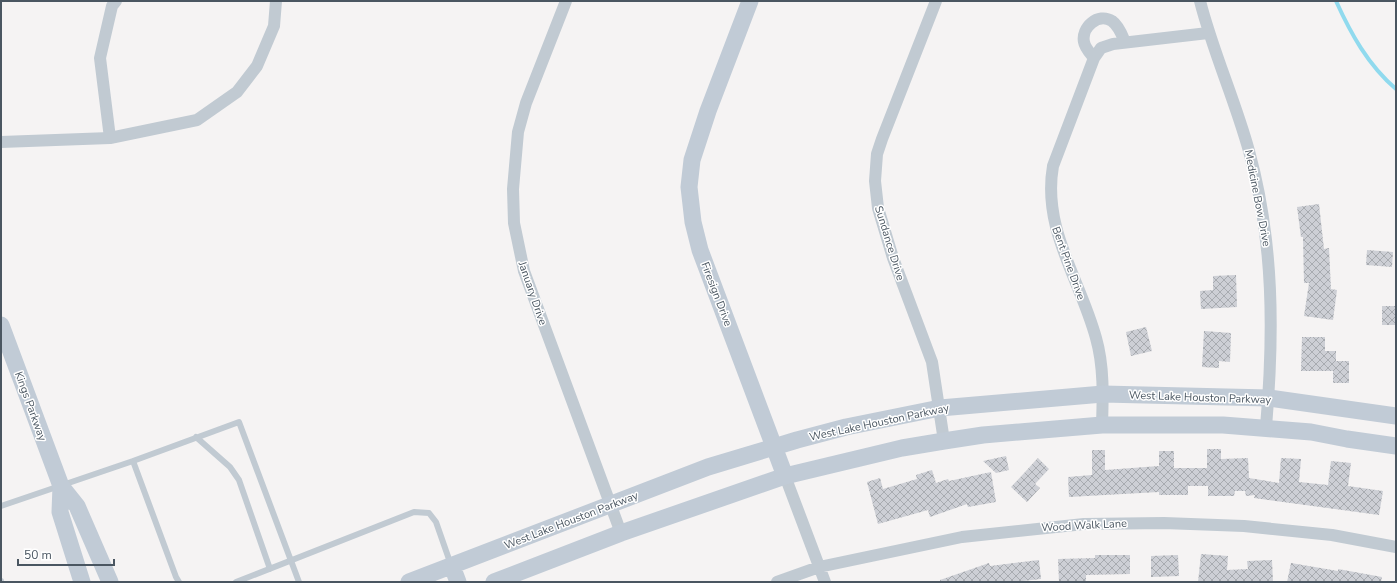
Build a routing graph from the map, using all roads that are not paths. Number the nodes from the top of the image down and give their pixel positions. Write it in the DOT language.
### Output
graph roads {
  1 [pos="116,1"];
  2 [pos="276,1"];
  3 [pos="566,1"];
  4 [pos="750,1"];
  5 [pos="936,1"];
  6 [pos="1200,1"];
  7 [pos="1208,33"];
  8 [pos="1125,42"];
  9 [pos="1094,58"];
  10 [pos="110,138"];
  11 [pos="1,142"];
  12 [pos="1,326"];
  13 [pos="1103,394"];
  14 [pos="1268,398"];
  15 [pos="940,408"];
  16 [pos="1396,416"];
  17 [pos="1102,425"];
  18 [pos="1266,427"];
  19 [pos="196,438"];
  20 [pos="944,441"];
  21 [pos="774,446"];
  22 [pos="1396,446"];
  23 [pos="133,461"];
  24 [pos="785,476"];
  25 [pos="61,486"];
  26 [pos="610,504"];
  27 [pos="1,506"];
  28 [pos="621,533"];
  29 [pos="1396,548"];
  30 [pos="291,561"];
  31 [pos="452,566"];
  32 [pos="819,567"];
  33 [pos="270,569"];
  34 [pos="82,582"];
  35 [pos="110,582"];
  36 [pos="179,582"];
  37 [pos="236,582"];
  38 [pos="299,582"];
  39 [pos="409,582"];
  40 [pos="458,582"];
  41 [pos="494,582"];
  42 [pos="777,582"];
  43 [pos="825,582"];
  1 -- 10 [label="street"];
  2 -- 10 [label="street"];
  3 -- 26 [label="street, January Drive"];
  4 -- 21 [label="main road, Firesign Drive"];
  5 -- 15 [label="street, Sundance Drive"];
  6 -- 7 [label="street, Medicine Bow Drive"];
  7 -- 8 [label="street, Bent Pine Drive"];
  7 -- 14 [label="street, Medicine Bow Drive"];
  8 -- 9 [label="street, Bent Pine Drive"];
  8 -- 9 [label="street"];
  9 -- 13 [label="street, Bent Pine Drive"];
  10 -- 11 [label="street"];
  12 -- 25 [label="main road, Kings Parkway"];
  13 -- 14 [label="main road, West Lake Houston Parkway"];
  13 -- 15 [label="main road, West Lake Houston Parkway"];
  13 -- 17 [label="street, Bent Pine Drive"];
  14 -- 16 [label="main road, West Lake Houston Parkway"];
  14 -- 18 [label="street, Medicine Bow Drive"];
  15 -- 20 [label="street, Sundance Drive"];
  15 -- 21 [label="main road, West Lake Houston Parkway"];
  17 -- 18 [label="main road"];
  17 -- 20 [label="main road"];
  18 -- 22 [label="main road"];
  19 -- 23 [label="lane"];
  19 -- 30 [label="lane"];
  19 -- 33 [label="lane"];
  20 -- 24 [label="main road"];
  21 -- 24 [label="main road, Firesign Drive"];
  21 -- 26 [label="main road, West Lake Houston Parkway"];
  23 -- 25 [label="lane"];
  23 -- 36 [label="lane"];
  24 -- 28 [label="main road"];
  24 -- 32 [label="street, Firesign Drive"];
  25 -- 27 [label="lane"];
  25 -- 34 [label="main road, Kings Parkway"];
  25 -- 35 [label="main road, Kings Parkway"];
  26 -- 28 [label="street, January Drive"];
  26 -- 31 [label="main road, West Lake Houston Parkway"];
  28 -- 41 [label="main road"];
  29 -- 32 [label="street, Wood Walk Lane"];
  30 -- 31 [label="lane"];
  30 -- 33 [label="lane"];
  30 -- 38 [label="lane"];
  31 -- 39 [label="main road, West Lake Houston Parkway"];
  31 -- 40 [label="main road"];
  32 -- 42 [label="street, Wood Walk Lane"];
  32 -- 43 [label="street, Firesign Drive"];
  33 -- 37 [label="lane"];
}
